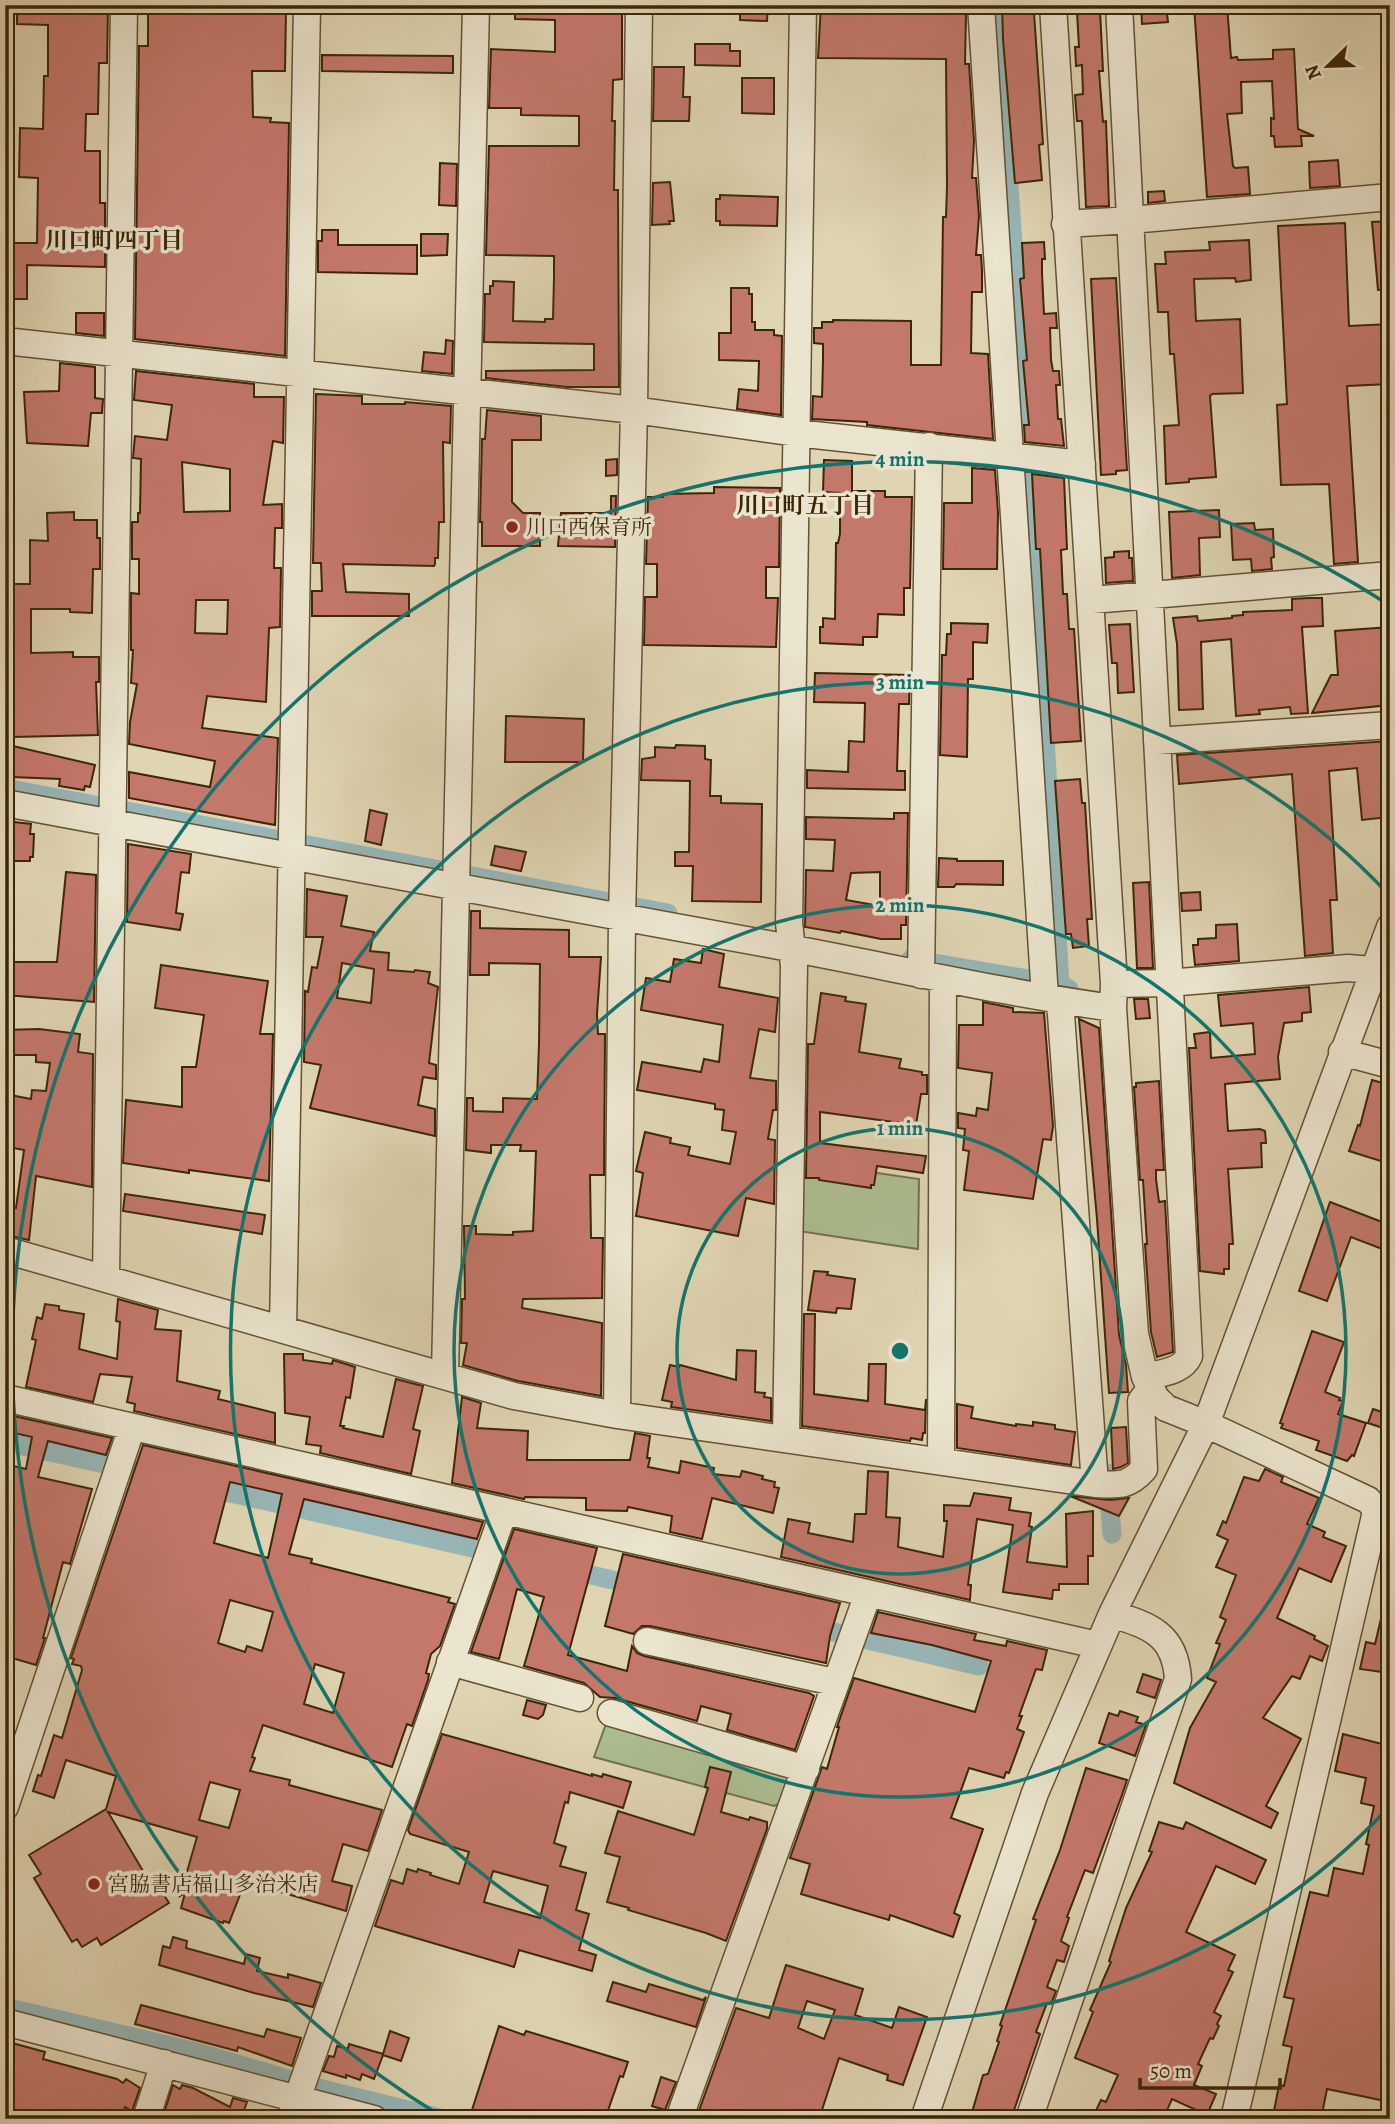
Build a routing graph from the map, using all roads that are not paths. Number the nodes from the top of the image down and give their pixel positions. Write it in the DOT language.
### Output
graph roads {
  1 [pos="124,5"];
  2 [pos="307,5"];
  3 [pos="476,5"];
  4 [pos="639,5"];
  5 [pos="803,5"];
  6 [pos="981,5"];
  7 [pos="1053,5"];
  8 [pos="1119,5"];
  9 [pos="1390,197"];
  10 [pos="1131,220"];
  11 [pos="1065,224"];
  12 [pos="5,341"];
  13 [pos="121,355"];
  14 [pos="301,373"];
  15 [pos="469,393"];
  16 [pos="634,410"];
  17 [pos="796,433"];
  18 [pos="929,446"];
  19 [pos="1011,456"];
  20 [pos="1083,464"];
  21 [pos="1390,575"];
  22 [pos="1149,595"];
  23 [pos="1092,600"];
  24 [pos="1390,725"];
  25 [pos="1157,741"];
  26 [pos="5,803"];
  27 [pos="113,823"];
  28 [pos="290,857"];
  29 [pos="457,887"];
  30 [pos="622,918"];
  31 [pos="1390,927"];
  32 [pos="790,948"];
  33 [pos="1373,970"];
  34 [pos="932,977"];
  35 [pos="1168,983"];
  36 [pos="1114,996"];
  37 [pos="1052,999"];
  38 [pos="1342,1052"];
  39 [pos="1390,1065"];
  40 [pos="5,1250"];
  41 [pos="106,1278"];
  42 [pos="282,1329"];
  43 [pos="445,1374"];
  44 [pos="1147,1383"];
  45 [pos="5,1398"];
  46 [pos="617,1415"];
  47 [pos="1206,1424"];
  48 [pos="132,1427"];
  49 [pos="786,1438"];
  50 [pos="941,1461"];
  51 [pos="1095,1484"];
  52 [pos="1382,1509"];
  53 [pos="504,1511"];
  54 [pos="868,1594"];
  55 [pos="1112,1614"];
  56 [pos="647,1641"];
  57 [pos="1097,1645"];
  58 [pos="450,1662"];
  59 [pos="834,1682"];
  60 [pos="580,1698"];
  61 [pos="611,1713"];
  62 [pos="806,1769"];
  63 [pos="5,1807"];
  64 [pos="5,2022"];
  65 [pos="164,2063"];
  66 [pos="298,2097"];
  67 [pos="146,2119"];
  68 [pos="374,2119"];
  69 [pos="679,2119"];
  70 [pos="924,2119"];
  71 [pos="1029,2119"];
  72 [pos="1234,2119"];
  1 -- 13 [label="street"];
  2 -- 14 [label="street"];
  3 -- 15 [label="street"];
  4 -- 16 [label="street"];
  5 -- 17 [label="street"];
  6 -- 19 [label="street"];
  7 -- 11 [label="street"];
  8 -- 10 [label="street"];
  9 -- 10 [label="street"];
  10 -- 11 [label="street"];
  10 -- 22 [label="street"];
  11 -- 20 [label="street"];
  12 -- 13 [label="street"];
  13 -- 14 [label="street"];
  13 -- 27 [label="street"];
  14 -- 15 [label="street"];
  14 -- 28 [label="street"];
  15 -- 16 [label="street"];
  15 -- 29 [label="street"];
  16 -- 17 [label="street"];
  16 -- 30 [label="street"];
  17 -- 18 [label="street"];
  17 -- 32 [label="street"];
  18 -- 19 [label="street"];
  18 -- 34 [label="street"];
  19 -- 20 [label="street"];
  19 -- 37 [label="street"];
  20 -- 23 [label="street"];
  21 -- 22 [label="street"];
  22 -- 23 [label="street"];
  22 -- 25 [label="street"];
  23 -- 36 [label="street"];
  24 -- 25 [label="street"];
  25 -- 35 [label="street"];
  26 -- 27 [label="street"];
  27 -- 28 [label="street"];
  27 -- 41 [label="street"];
  28 -- 29 [label="street"];
  28 -- 42 [label="street"];
  29 -- 30 [label="street"];
  29 -- 43 [label="street"];
  30 -- 32 [label="street"];
  30 -- 46 [label="street"];
  31 -- 33 [label="street"];
  32 -- 34 [label="street"];
  32 -- 49 [label="street"];
  33 -- 35 [label="street"];
  33 -- 38 [label="street"];
  34 -- 37 [label="street"];
  34 -- 50 [label="street"];
  35 -- 36 [label="street"];
  35 -- 44 [label="street"];
  36 -- 37 [label="street"];
  36 -- 44 [label="street"];
  37 -- 51 [label="street"];
  38 -- 39 [label="street"];
  38 -- 47 [label="street"];
  40 -- 41 [label="street"];
  41 -- 42 [label="street"];
  42 -- 43 [label="street"];
  43 -- 46 [label="street"];
  44 -- 47 [label="street"];
  44 -- 51 [label="street"];
  45 -- 48 [label="street"];
  46 -- 49 [label="street"];
  47 -- 52 [label="street"];
  47 -- 55 [label="street"];
  48 -- 53 [label="street"];
  48 -- 63 [label="street"];
  49 -- 50 [label="street"];
  50 -- 51 [label="street"];
  52 -- 72 [label="street"];
  53 -- 54 [label="street"];
  53 -- 58 [label="street"];
  54 -- 57 [label="street"];
  54 -- 59 [label="street"];
  55 -- 57 [label="street"];
  55 -- 71 [label="street"];
  56 -- 59 [label="street"];
  57 -- 70 [label="street"];
  58 -- 60 [label="street"];
  58 -- 66 [label="street"];
  59 -- 62 [label="street"];
  61 -- 62 [label="street"];
  62 -- 69 [label="street"];
  64 -- 65 [label="street"];
  65 -- 66 [label="street"];
  65 -- 67 [label="street"];
  66 -- 68 [label="street"];
}
